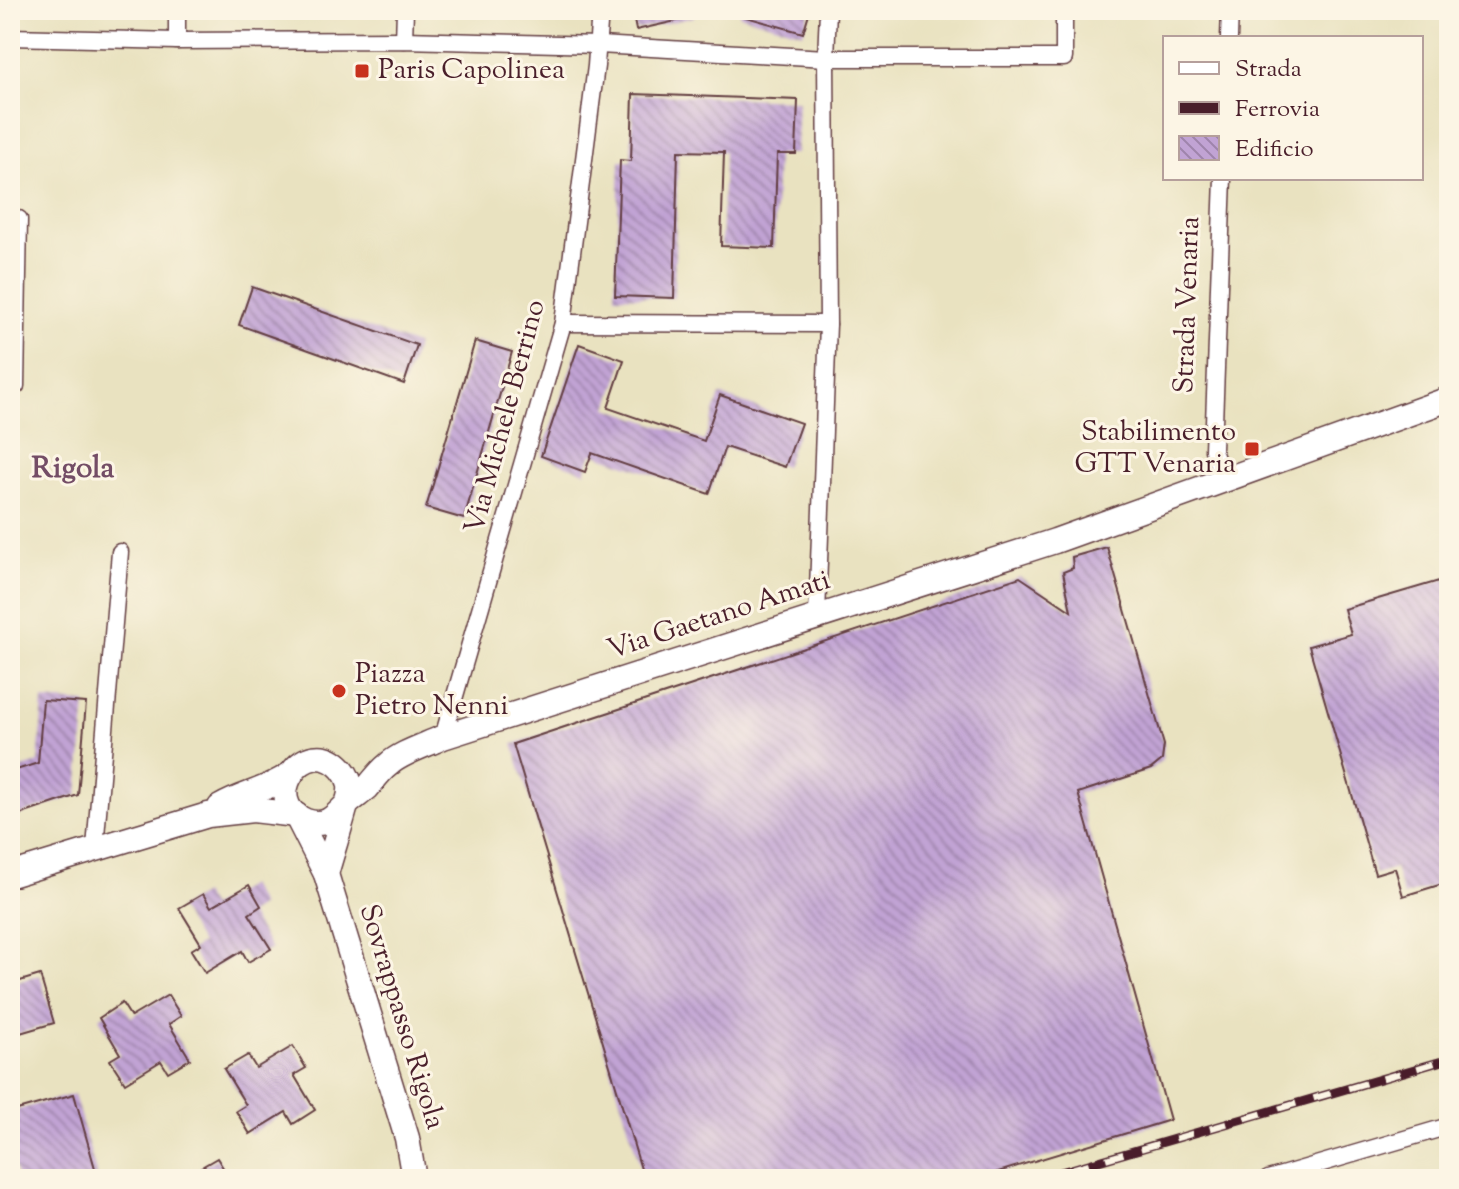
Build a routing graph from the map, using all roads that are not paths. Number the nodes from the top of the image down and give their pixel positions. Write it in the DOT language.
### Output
graph roads {
  1 [pos="177,10"];
  2 [pos="405,10"];
  3 [pos="600,10"];
  4 [pos="828,10"];
  5 [pos="1064,10"];
  6 [pos="1230,10"];
  7 [pos="1229,36"];
  8 [pos="10,37"];
  9 [pos="404,40"];
  10 [pos="177,41"];
  11 [pos="599,45"];
  12 [pos="826,58"];
  13 [pos="1223,180"];
  14 [pos="19,219"];
  15 [pos="563,323"];
  16 [pos="828,324"];
  17 [pos="10,386"];
  18 [pos="1449,399"];
  19 [pos="1223,480"];
  20 [pos="120,552"];
  21 [pos="817,615"];
  22 [pos="443,737"];
  23 [pos="390,763"];
  24 [pos="339,766"];
  25 [pos="289,775"];
  26 [pos="346,805"];
  27 [pos="208,815"];
  28 [pos="296,815"];
  29 [pos="95,848"];
  30 [pos="326,874"];
  31 [pos="10,875"];
  32 [pos="1449,1126"];
  33 [pos="414,1179"];
  34 [pos="1268,1179"];
  1 -- 10 [label="street"];
  2 -- 9 [label="street"];
  3 -- 11 [label="street, Via Michele Berrino"];
  4 -- 12 [label="street"];
  5 -- 12 [label="street"];
  6 -- 7 [label="street"];
  8 -- 10 [label="street"];
  9 -- 10 [label="street"];
  9 -- 11 [label="street"];
  11 -- 12 [label="street"];
  11 -- 15 [label="street, Via Michele Berrino"];
  12 -- 16 [label="street"];
  13 -- 19 [label="street, Strada Venaria"];
  14 -- 17 [label="street"];
  15 -- 16 [label="street"];
  15 -- 22 [label="street, Via Michele Berrino"];
  16 -- 21 [label="street"];
  18 -- 19 [label="street"];
  19 -- 21 [label="street, Via Gaetano Amati"];
  20 -- 29 [label="street"];
  21 -- 22 [label="street, Via Gaetano Amati"];
  22 -- 23 [label="street, Via Gaetano Amati"];
  23 -- 24 [label="street, Via Gaetano Amati"];
  23 -- 26 [label="street, Via Gaetano Amati"];
  24 -- 25 [label="street"];
  24 -- 26 [label="street"];
  25 -- 27 [label="street"];
  25 -- 28 [label="street"];
  26 -- 28 [label="street"];
  26 -- 30 [label="street"];
  27 -- 28 [label="street"];
  27 -- 29 [label="street"];
  28 -- 30 [label="street"];
  29 -- 31 [label="street"];
  30 -- 33 [label="street, Sovrappasso Rigola"];
  32 -- 34 [label="street"];
}
